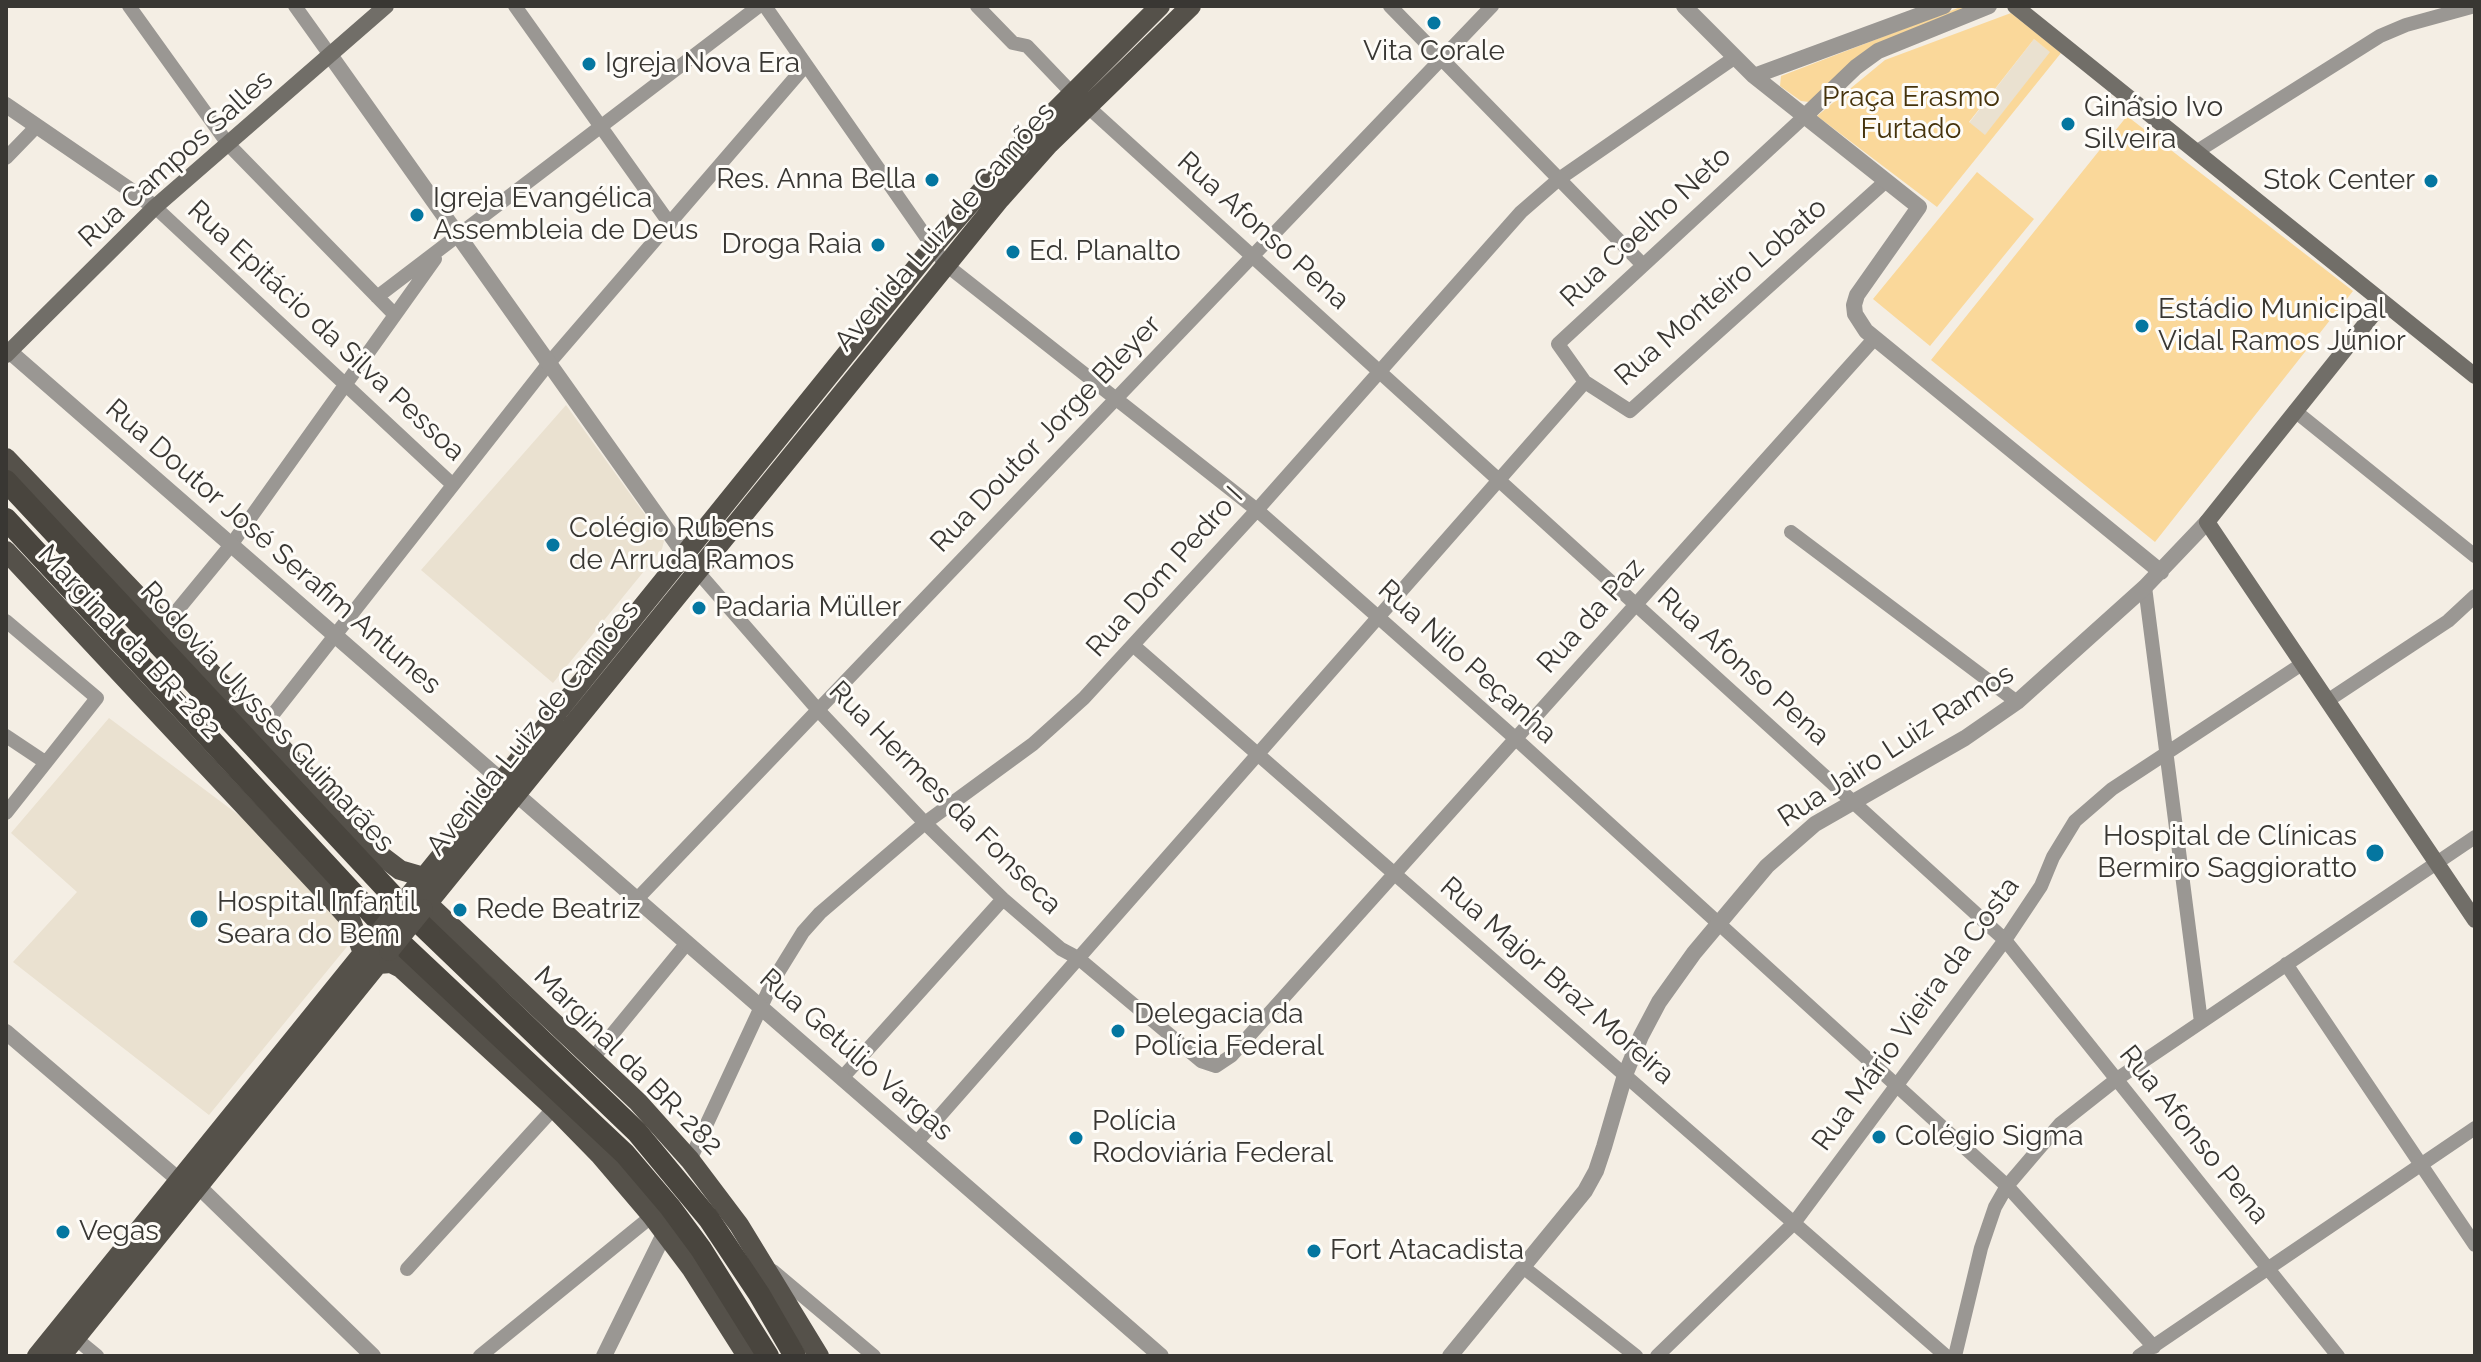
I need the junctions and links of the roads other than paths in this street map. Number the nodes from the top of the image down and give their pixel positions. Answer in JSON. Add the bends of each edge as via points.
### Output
{"nodes":[{"id":1,"x":129,"y":6,"type":"edge"},
{"id":2,"x":295,"y":6,"type":"edge"},
{"id":3,"x":386,"y":6,"type":"edge"},
{"id":4,"x":515,"y":6,"type":"edge"},
{"id":5,"x":762,"y":6,"type":"edge"},
{"id":6,"x":977,"y":6,"type":"edge"},
{"id":7,"x":1160,"y":6,"type":"edge"},
{"id":8,"x":1191,"y":6,"type":"edge"},
{"id":9,"x":1390,"y":6,"type":"edge"},
{"id":10,"x":1492,"y":6,"type":"edge"},
{"id":11,"x":1684,"y":6,"type":"edge"},
{"id":12,"x":1944,"y":6,"type":"edge"},
{"id":13,"x":1989,"y":6,"type":"edge"},
{"id":14,"x":2015,"y":6,"type":"edge"},
{"id":15,"x":2475,"y":6,"type":"edge"},
{"id":16,"x":330,"y":55,"type":"junction"},
{"id":17,"x":1734,"y":58,"type":"junction"},
{"id":18,"x":1441,"y":59,"type":"junction"},
{"id":19,"x":806,"y":65,"type":"junction"},
{"id":20,"x":1754,"y":76,"type":"junction"},
{"id":21,"x":1079,"y":99,"type":"junction"},
{"id":22,"x":6,"y":105,"type":"edge"},
{"id":23,"x":1805,"y":116,"type":"junction"},
{"id":24,"x":37,"y":126,"type":"junction"},
{"id":25,"x":601,"y":127,"type":"junction"},
{"id":26,"x":228,"y":144,"type":"junction"},
{"id":27,"x":2196,"y":152,"type":"junction"},
{"id":28,"x":6,"y":158,"type":"edge"},
{"id":29,"x":1559,"y":179,"type":"junction"},
{"id":30,"x":1886,"y":181,"type":"junction"},
{"id":31,"x":155,"y":207,"type":"junction"},
{"id":32,"x":670,"y":224,"type":"junction"},
{"id":33,"x":451,"y":240,"type":"junction"},
{"id":34,"x":939,"y":256,"type":"junction"},
{"id":35,"x":1252,"y":256,"type":"junction"},
{"id":36,"x":1643,"y":265,"type":"junction"},
{"id":37,"x":377,"y":297,"type":"junction"},
{"id":38,"x":2383,"y":302,"type":"junction"},
{"id":39,"x":395,"y":315,"type":"junction"},
{"id":40,"x":1874,"y":339,"type":"junction"},
{"id":41,"x":8,"y":353,"type":"edge"},
{"id":42,"x":549,"y":363,"type":"junction"},
{"id":43,"x":1378,"y":371,"type":"junction"},
{"id":44,"x":2475,"y":376,"type":"edge"},
{"id":45,"x":1585,"y":382,"type":"junction"},
{"id":46,"x":346,"y":385,"type":"junction"},
{"id":47,"x":1116,"y":399,"type":"junction"},
{"id":48,"x":2295,"y":411,"type":"junction"},
{"id":49,"x":6,"y":458,"type":"edge"},
{"id":50,"x":6,"y":468,"type":"edge"},
{"id":51,"x":1498,"y":480,"type":"junction"},
{"id":52,"x":6,"y":481,"type":"edge"},
{"id":53,"x":453,"y":485,"type":"junction"},
{"id":54,"x":30,"y":507,"type":"junction"},
{"id":55,"x":1257,"y":510,"type":"junction"},
{"id":56,"x":6,"y":519,"type":"edge"},
{"id":57,"x":2207,"y":522,"type":"junction"},
{"id":58,"x":1791,"y":532,"type":"dead end"},
{"id":59,"x":231,"y":545,"type":"junction"},
{"id":60,"x":6,"y":551,"type":"edge"},
{"id":61,"x":2475,"y":556,"type":"edge"},
{"id":62,"x":691,"y":563,"type":"junction"},
{"id":63,"x":2161,"y":572,"type":"junction"},
{"id":64,"x":2145,"y":587,"type":"junction"},
{"id":65,"x":2475,"y":596,"type":"edge"},
{"id":66,"x":1636,"y":605,"type":"junction"},
{"id":67,"x":1378,"y":617,"type":"junction"},
{"id":68,"x":6,"y":621,"type":"edge"},
{"id":69,"x":166,"y":624,"type":"junction"},
{"id":70,"x":335,"y":635,"type":"junction"},
{"id":71,"x":1134,"y":646,"type":"junction"},
{"id":72,"x":2302,"y":664,"type":"junction"},
{"id":73,"x":2327,"y":701,"type":"junction"},
{"id":74,"x":2017,"y":702,"type":"junction"},
{"id":75,"x":818,"y":710,"type":"junction"},
{"id":76,"x":263,"y":727,"type":"junction"},
{"id":77,"x":6,"y":736,"type":"edge"},
{"id":78,"x":1516,"y":739,"type":"junction"},
{"id":79,"x":2166,"y":753,"type":"junction"},
{"id":80,"x":1258,"y":754,"type":"junction"},
{"id":81,"x":45,"y":762,"type":"junction"},
{"id":82,"x":509,"y":787,"type":"junction"},
{"id":83,"x":1852,"y":801,"type":"junction"},
{"id":84,"x":6,"y":813,"type":"edge"},
{"id":85,"x":925,"y":823,"type":"junction"},
{"id":86,"x":2475,"y":837,"type":"edge"},
{"id":87,"x":2436,"y":863,"type":"junction"},
{"id":88,"x":1395,"y":874,"type":"junction"},
{"id":89,"x":424,"y":877,"type":"junction"},
{"id":90,"x":637,"y":899,"type":"junction"},
{"id":91,"x":1003,"y":899,"type":"junction"},
{"id":92,"x":420,"y":903,"type":"junction"},
{"id":93,"x":2475,"y":920,"type":"edge"},
{"id":94,"x":1718,"y":923,"type":"junction"},
{"id":95,"x":2005,"y":940,"type":"junction"},
{"id":96,"x":687,"y":943,"type":"junction"},
{"id":97,"x":376,"y":952,"type":"junction"},
{"id":98,"x":1078,"y":958,"type":"junction"},
{"id":99,"x":2286,"y":964,"type":"junction"},
{"id":100,"x":761,"y":1007,"type":"junction"},
{"id":101,"x":2201,"y":1022,"type":"junction"},
{"id":102,"x":6,"y":1032,"type":"edge"},
{"id":103,"x":592,"y":1059,"type":"junction"},
{"id":104,"x":1216,"y":1066,"type":"joint"},
{"id":105,"x":1625,"y":1075,"type":"junction"},
{"id":106,"x":842,"y":1078,"type":"junction"},
{"id":107,"x":2117,"y":1079,"type":"junction"},
{"id":108,"x":1898,"y":1086,"type":"junction"},
{"id":109,"x":554,"y":1108,"type":"junction"},
{"id":110,"x":227,"y":1121,"type":"junction"},
{"id":111,"x":2475,"y":1128,"type":"edge"},
{"id":112,"x":916,"y":1143,"type":"junction"},
{"id":113,"x":690,"y":1160,"type":"junction"},
{"id":114,"x":2421,"y":1165,"type":"junction"},
{"id":115,"x":213,"y":1168,"type":"junction"},
{"id":116,"x":189,"y":1183,"type":"junction"},
{"id":117,"x":2007,"y":1186,"type":"junction"},
{"id":118,"x":1794,"y":1223,"type":"junction"},
{"id":119,"x":658,"y":1224,"type":"junction"},
{"id":120,"x":2475,"y":1245,"type":"edge"},
{"id":121,"x":762,"y":1262,"type":"junction"},
{"id":122,"x":1523,"y":1267,"type":"junction"},
{"id":123,"x":407,"y":1269,"type":"dead end"},
{"id":124,"x":2269,"y":1269,"type":"junction"},
{"id":125,"x":844,"y":1332,"type":"junction"},
{"id":126,"x":75,"y":1338,"type":"junction"},
{"id":127,"x":2154,"y":1347,"type":"junction"},
{"id":128,"x":803,"y":1350,"type":"edge"},
{"id":129,"x":1143,"y":1350,"type":"edge"},
{"id":130,"x":371,"y":1355,"type":"edge"},
{"id":131,"x":37,"y":1356,"type":"edge"},
{"id":132,"x":61,"y":1356,"type":"edge"},
{"id":133,"x":97,"y":1356,"type":"edge"},
{"id":134,"x":480,"y":1356,"type":"edge"},
{"id":135,"x":604,"y":1356,"type":"edge"},
{"id":136,"x":747,"y":1356,"type":"edge"},
{"id":137,"x":768,"y":1356,"type":"edge"},
{"id":138,"x":819,"y":1356,"type":"edge"},
{"id":139,"x":874,"y":1356,"type":"edge"},
{"id":140,"x":1161,"y":1356,"type":"edge"},
{"id":141,"x":1450,"y":1356,"type":"edge"},
{"id":142,"x":1636,"y":1356,"type":"edge"},
{"id":143,"x":1657,"y":1356,"type":"edge"},
{"id":144,"x":1946,"y":1356,"type":"edge"},
{"id":145,"x":1955,"y":1356,"type":"edge"},
{"id":146,"x":2139,"y":1356,"type":"edge"},
{"id":147,"x":2338,"y":1356,"type":"edge"}],
"edges":[{"from":1,"to":26,"type":"street"},
{"from":2,"to":16,"type":"street","name":"Rua Hermes da Fonseca"},
{"from":3,"to":16,"type":"main road","name":"Rua Campos Salles"},
{"from":4,"to":25,"type":"street"},
{"from":5,"to":19,"type":"street","name":"Rua Nilo Peçanha"},
{"from":5,"to":25,"type":"street"},
{"from":6,"to":21,"type":"street","name":"Rua Afonso Pena","via":[[1013,43],[1027,46]]},
{"from":7,"to":21,"type":"main road","name":"Avenida Luiz de Camões"},
{"from":8,"to":21,"type":"main road","name":"Avenida Luiz de Camões"},
{"from":9,"to":18,"type":"street"},
{"from":10,"to":18,"type":"street","name":"Rua Doutor Jorge Bleyer"},
{"from":11,"to":17,"type":"street"},
{"from":12,"to":20,"type":"street"},
{"from":13,"to":23,"type":"street","via":[[1878,51]]},
{"from":14,"to":27,"type":"main road"},
{"from":15,"to":27,"type":"street","via":[[2380,36]]},
{"from":16,"to":26,"type":"main road","name":"Rua Campos Salles"},
{"from":16,"to":33,"type":"street","name":"Rua Hermes da Fonseca"},
{"from":17,"to":20,"type":"street"},
{"from":17,"to":29,"type":"street","name":"Rua Dom Pedro I"},
{"from":18,"to":29,"type":"street"},
{"from":18,"to":35,"type":"street","name":"Rua Doutor Jorge Bleyer"},
{"from":19,"to":32,"type":"street"},
{"from":19,"to":34,"type":"street","name":"Rua Nilo Peçanha"},
{"from":20,"to":23,"type":"street"},
{"from":21,"to":34,"type":"main road","name":"Avenida Luiz de Camões","via":[[1021,145]]},
{"from":21,"to":35,"type":"street","name":"Rua Afonso Pena"},
{"from":22,"to":24,"type":"street","name":"Rua Epitácio da Silva Pessoa"},
{"from":23,"to":30,"type":"street"},
{"from":23,"to":36,"type":"street","name":"Rua Coelho Neto"},
{"from":24,"to":28,"type":"street"},
{"from":24,"to":31,"type":"street","name":"Rua Epitácio da Silva Pessoa"},
{"from":25,"to":32,"type":"street"},
{"from":25,"to":33,"type":"street"},
{"from":26,"to":31,"type":"main road","name":"Rua Campos Salles"},
{"from":26,"to":37,"type":"street"},
{"from":27,"to":38,"type":"main road"},
{"from":29,"to":36,"type":"street"},
{"from":29,"to":43,"type":"street","name":"Rua Dom Pedro I","via":[[1521,212]]},
{"from":30,"to":40,"type":"street","via":[[1919,207],[1857,295],[1855,314]]},
{"from":30,"to":45,"type":"street","name":"Rua Monteiro Lobato","via":[[1630,411]]},
{"from":31,"to":41,"type":"main road","name":"Rua Campos Salles"},
{"from":31,"to":46,"type":"street","name":"Rua Epitácio da Silva Pessoa"},
{"from":32,"to":42,"type":"street"},
{"from":33,"to":37,"type":"street"},
{"from":33,"to":39,"type":"street"},
{"from":33,"to":42,"type":"street","name":"Rua Hermes da Fonseca"},
{"from":34,"to":47,"type":"street","name":"Rua Nilo Peçanha"},
{"from":34,"to":62,"type":"main road","name":"Avenida Luiz de Camões"},
{"from":35,"to":43,"type":"street","name":"Rua Afonso Pena"},
{"from":35,"to":47,"type":"street","name":"Rua Doutor Jorge Bleyer"},
{"from":36,"to":45,"type":"street","name":"Rua Coelho Neto","via":[[1558,344]]},
{"from":37,"to":39,"type":"street"},
{"from":38,"to":44,"type":"main road"},
{"from":38,"to":48,"type":"main road","name":"Rua Jairo Luiz Ramos"},
{"from":39,"to":46,"type":"street"},
{"from":40,"to":63,"type":"street"},
{"from":40,"to":66,"type":"street","name":"Rua da Paz"},
{"from":41,"to":59,"type":"street","name":"Rua Doutor José Serafim Antunes"},
{"from":42,"to":53,"type":"street"},
{"from":42,"to":62,"type":"street","name":"Rua Hermes da Fonseca"},
{"from":43,"to":51,"type":"street","name":"Rua Afonso Pena"},
{"from":43,"to":55,"type":"street","name":"Rua Dom Pedro I"},
{"from":45,"to":51,"type":"street"},
{"from":46,"to":53,"type":"street","name":"Rua Epitácio da Silva Pessoa"},
{"from":46,"to":59,"type":"street"},
{"from":47,"to":55,"type":"street","name":"Rua Nilo Peçanha"},
{"from":47,"to":75,"type":"street","name":"Rua Doutor Jorge Bleyer"},
{"from":48,"to":57,"type":"main road","name":"Rua Jairo Luiz Ramos"},
{"from":48,"to":61,"type":"street"},
{"from":49,"to":69,"type":"main road","name":"Marginal da BR-282"},
{"from":50,"to":54,"type":"highway"},
{"from":51,"to":66,"type":"street","name":"Rua Afonso Pena"},
{"from":51,"to":67,"type":"street"},
{"from":52,"to":54,"type":"highway","name":"Rodovia Ulysses Guimarães"},
{"from":53,"to":70,"type":"street"},
{"from":54,"to":128,"type":"highway","name":"Rodovia Ulysses Guimarães","via":[[408,912],[637,1132],[709,1219],[783,1334]]},
{"from":55,"to":67,"type":"street","name":"Rua Nilo Peçanha"},
{"from":55,"to":71,"type":"street","name":"Rua Dom Pedro I"},
{"from":56,"to":137,"type":"highway","name":"Rodovia Ulysses Guimarães","via":[[390,933],[625,1154],[701,1249]]},
{"from":57,"to":63,"type":"street","name":"Rua Jairo Luiz Ramos"},
{"from":57,"to":72,"type":"main road"},
{"from":58,"to":74,"type":"street"},
{"from":59,"to":69,"type":"street"},
{"from":59,"to":70,"type":"street","name":"Rua Doutor José Serafim Antunes"},
{"from":60,"to":97,"type":"main road","name":"Marginal da BR-282"},
{"from":62,"to":75,"type":"street","name":"Rua Hermes da Fonseca"},
{"from":62,"to":82,"type":"main road","name":"Avenida Luiz de Camões"},
{"from":63,"to":64,"type":"street","name":"Rua Jairo Luiz Ramos"},
{"from":64,"to":74,"type":"street","name":"Rua Jairo Luiz Ramos"},
{"from":64,"to":79,"type":"street"},
{"from":65,"to":73,"type":"street","via":[[2448,621]]},
{"from":66,"to":78,"type":"street","name":"Rua da Paz"},
{"from":66,"to":83,"type":"street","name":"Rua Afonso Pena"},
{"from":67,"to":78,"type":"street","name":"Rua Nilo Peçanha"},
{"from":67,"to":80,"type":"street"},
{"from":68,"to":81,"type":"street","via":[[97,698]]},
{"from":69,"to":76,"type":"main road","name":"Marginal da BR-282"},
{"from":70,"to":76,"type":"street"},
{"from":70,"to":82,"type":"street","name":"Rua Doutor José Serafim Antunes"},
{"from":71,"to":80,"type":"street","name":"Rua Major Braz Moreira"},
{"from":71,"to":85,"type":"street","name":"Rua Dom Pedro I","via":[[1059,723]]},
{"from":72,"to":73,"type":"main road"},
{"from":72,"to":79,"type":"street","name":"Rua Mário Vieira da Costa"},
{"from":73,"to":87,"type":"main road"},
{"from":74,"to":83,"type":"street","name":"Rua Jairo Luiz Ramos","via":[[1965,738]]},
{"from":75,"to":85,"type":"street","name":"Rua Hermes da Fonseca"},
{"from":75,"to":90,"type":"street","name":"Rua Doutor Jorge Bleyer"},
{"from":76,"to":89,"type":"main road","name":"Marginal da BR-282","via":[[371,848],[400,870]]},
{"from":77,"to":81,"type":"street"},
{"from":78,"to":88,"type":"street","name":"Rua da Paz"},
{"from":78,"to":94,"type":"street","name":"Rua Nilo Peçanha"},
{"from":79,"to":95,"type":"street","name":"Rua Mário Vieira da Costa","via":[[2075,821],[2036,896]]},
{"from":79,"to":101,"type":"street"},
{"from":80,"to":88,"type":"street","name":"Rua Major Braz Moreira"},
{"from":80,"to":98,"type":"street"},
{"from":81,"to":84,"type":"street"},
{"from":82,"to":89,"type":"main road","name":"Avenida Luiz de Camões"},
{"from":82,"to":90,"type":"street","name":"Rua Getúlio Vargas"},
{"from":82,"to":92,"type":"main road","name":"Avenida Luiz de Camões"},
{"from":83,"to":94,"type":"street","name":"Rua Jairo Luiz Ramos","via":[[1790,844]]},
{"from":83,"to":95,"type":"street","name":"Rua Afonso Pena"},
{"from":85,"to":91,"type":"street","name":"Rua Hermes da Fonseca"},
{"from":85,"to":100,"type":"street","name":"Rua Dom Pedro I","via":[[820,913],[789,954]]},
{"from":86,"to":87,"type":"street"},
{"from":87,"to":93,"type":"main road"},
{"from":87,"to":99,"type":"street"},
{"from":88,"to":104,"type":"street","name":"Rua da Paz","via":[[1231,1056]]},
{"from":88,"to":105,"type":"street","name":"Rua Major Braz Moreira"},
{"from":89,"to":92,"type":"main road","name":"Avenida Luiz de Camões"},
{"from":90,"to":96,"type":"street","name":"Rua Getúlio Vargas"},
{"from":91,"to":98,"type":"street","name":"Rua Hermes da Fonseca"},
{"from":91,"to":106,"type":"street"},
{"from":92,"to":97,"type":"main road","name":"Avenida Luiz de Camões","bridge":true},
{"from":92,"to":103,"type":"main road","name":"Marginal da BR-282"},
{"from":94,"to":105,"type":"street","name":"Rua Jairo Luiz Ramos","via":[[1659,1002]]},
{"from":94,"to":108,"type":"street","name":"Rua Nilo Peçanha"},
{"from":95,"to":107,"type":"street","name":"Rua Afonso Pena"},
{"from":95,"to":108,"type":"street","name":"Rua Mário Vieira da Costa"},
{"from":96,"to":100,"type":"street","name":"Rua Getúlio Vargas"},
{"from":96,"to":103,"type":"street"},
{"from":97,"to":109,"type":"main road","via":[[401,968]]},
{"from":97,"to":110,"type":"main road","name":"Avenida Luiz de Camões"},
{"from":97,"to":115,"type":"main road","name":"Avenida Luiz de Camões"},
{"from":98,"to":104,"type":"street","name":"Rua Hermes da Fonseca","via":[[1201,1061]]},
{"from":98,"to":112,"type":"street"},
{"from":99,"to":101,"type":"street"},
{"from":99,"to":114,"type":"street"},
{"from":100,"to":106,"type":"street","name":"Rua Getúlio Vargas"},
{"from":100,"to":113,"type":"street","name":"Rua Dom Pedro I"},
{"from":101,"to":107,"type":"street"},
{"from":102,"to":116,"type":"street"},
{"from":103,"to":113,"type":"main road","name":"Marginal da BR-282"},
{"from":105,"to":118,"type":"street","name":"Rua Major Braz Moreira"},
{"from":105,"to":122,"type":"street","name":"Rua Jairo Luiz Ramos","via":[[1596,1171]]},
{"from":106,"to":112,"type":"street","name":"Rua Getúlio Vargas"},
{"from":107,"to":117,"type":"street","via":[[2060,1124]]},
{"from":107,"to":124,"type":"street","name":"Rua Afonso Pena"},
{"from":108,"to":117,"type":"street","name":"Rua Nilo Peçanha"},
{"from":108,"to":118,"type":"street","name":"Rua Mário Vieira da Costa"},
{"from":109,"to":119,"type":"main road"},
{"from":109,"to":123,"type":"street"},
{"from":110,"to":115,"type":"main road","via":[[230,1128]]},
{"from":110,"to":116,"type":"main road","name":"Avenida Luiz de Camões"},
{"from":111,"to":114,"type":"street"},
{"from":112,"to":129,"type":"street","name":"Rua Getúlio Vargas"},
{"from":113,"to":121,"type":"main road","name":"Marginal da BR-282"},
{"from":114,"to":120,"type":"street"},
{"from":114,"to":124,"type":"street"},
{"from":115,"to":116,"type":"main road","name":"Avenida Luiz de Camões"},
{"from":116,"to":126,"type":"main road","name":"Avenida Luiz de Camões"},
{"from":116,"to":130,"type":"street"},
{"from":116,"to":131,"type":"main road","name":"Avenida Luiz de Camões","via":[[119,1255]]},
{"from":117,"to":127,"type":"street","name":"Rua Nilo Peçanha"},
{"from":117,"to":145,"type":"street","via":[[1984,1236]]},
{"from":118,"to":143,"type":"street","name":"Rua Mário Vieira da Costa"},
{"from":118,"to":144,"type":"street","name":"Rua Major Braz Moreira"},
{"from":119,"to":134,"type":"street"},
{"from":119,"to":135,"type":"street"},
{"from":119,"to":136,"type":"main road"},
{"from":121,"to":125,"type":"street"},
{"from":121,"to":128,"type":"main road","name":"Marginal da BR-282"},
{"from":122,"to":141,"type":"street","name":"Rua Jairo Luiz Ramos"},
{"from":122,"to":142,"type":"street"},
{"from":124,"to":127,"type":"street"},
{"from":124,"to":147,"type":"street","name":"Rua Afonso Pena"},
{"from":125,"to":128,"type":"street","via":[[823,1327]]},
{"from":125,"to":139,"type":"street"},
{"from":126,"to":132,"type":"main road","name":"Avenida Luiz de Camões"},
{"from":126,"to":133,"type":"street"},
{"from":127,"to":146,"type":"street"},
{"from":128,"to":138,"type":"main road","name":"Marginal da BR-282"},
{"from":129,"to":140,"type":"street","name":"Rua Getúlio Vargas"}]}
